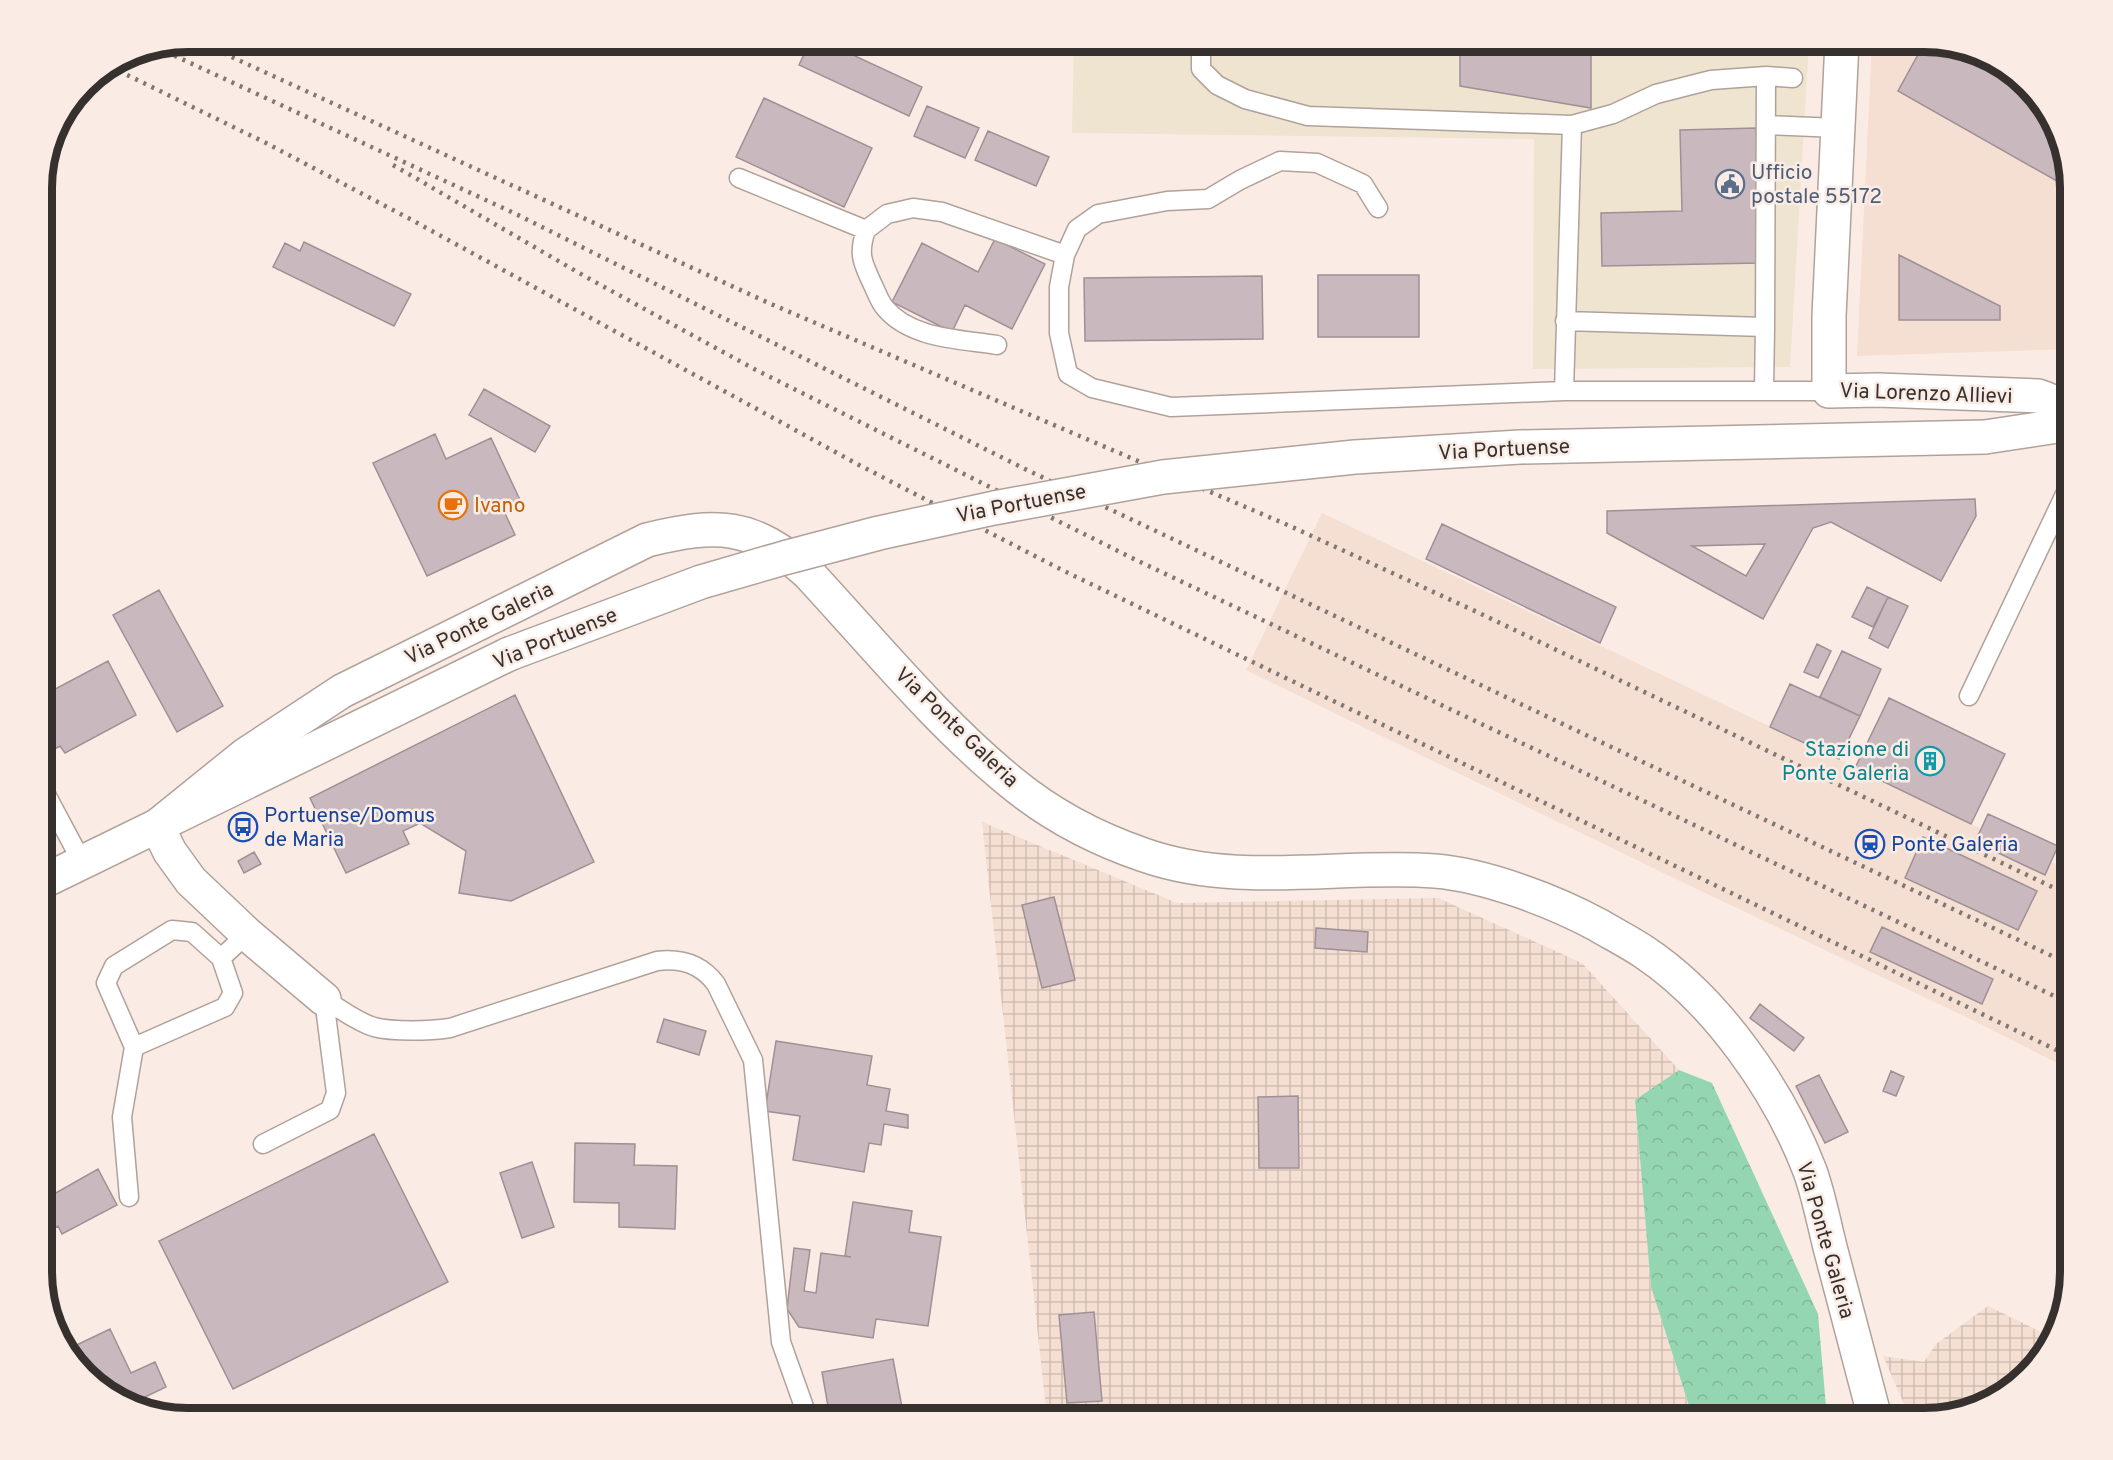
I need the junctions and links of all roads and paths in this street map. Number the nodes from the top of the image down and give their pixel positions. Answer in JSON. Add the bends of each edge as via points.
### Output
{"nodes":[{"id":1,"x":1201,"y":52,"type":"edge"},
{"id":2,"x":1842,"y":52,"type":"edge"},
{"id":3,"x":1766,"y":76,"type":"junction"},
{"id":4,"x":1793,"y":78,"type":"dead end"},
{"id":5,"x":1572,"y":125,"type":"junction"},
{"id":6,"x":1768,"y":126,"type":"junction"},
{"id":7,"x":1838,"y":128,"type":"junction"},
{"id":8,"x":739,"y":177,"type":"dead end"},
{"id":9,"x":1378,"y":208,"type":"dead end"},
{"id":10,"x":866,"y":230,"type":"junction"},
{"id":11,"x":1065,"y":255,"type":"junction"},
{"id":12,"x":1565,"y":321,"type":"junction"},
{"id":13,"x":1765,"y":327,"type":"junction"},
{"id":14,"x":997,"y":345,"type":"dead end"},
{"id":15,"x":1764,"y":390,"type":"junction"},
{"id":16,"x":1830,"y":391,"type":"junction"},
{"id":17,"x":1564,"y":392,"type":"junction"},
{"id":18,"x":2060,"y":406,"type":"edge"},
{"id":19,"x":2060,"y":433,"type":"edge"},
{"id":20,"x":2060,"y":505,"type":"edge"},
{"id":21,"x":1969,"y":696,"type":"dead end"},
{"id":22,"x":53,"y":807,"type":"edge"},
{"id":23,"x":157,"y":826,"type":"junction"},
{"id":24,"x":82,"y":862,"type":"junction"},
{"id":25,"x":53,"y":876,"type":"edge"},
{"id":26,"x":247,"y":934,"type":"junction"},
{"id":27,"x":221,"y":958,"type":"junction"},
{"id":28,"x":324,"y":999,"type":"junction"},
{"id":29,"x":134,"y":1047,"type":"junction"},
{"id":30,"x":263,"y":1144,"type":"dead end"},
{"id":31,"x":129,"y":1197,"type":"dead end"},
{"id":32,"x":804,"y":1408,"type":"edge"},
{"id":33,"x":1872,"y":1408,"type":"edge"}],
"edges":[{"from":1,"to":5,"type":"lane","via":[[1202,69],[1217,85],[1245,99],[1308,116]]},
{"from":2,"to":7,"type":"street","name":"Via Lorenzo Allievi"},
{"from":3,"to":4,"type":"lane"},
{"from":3,"to":5,"type":"lane","via":[[1711,80],[1656,94],[1613,114]]},
{"from":3,"to":6,"type":"lane"},
{"from":5,"to":12,"type":"lane"},
{"from":6,"to":7,"type":"lane"},
{"from":6,"to":13,"type":"lane"},
{"from":7,"to":16,"type":"street","name":"Via Lorenzo Allievi","via":[[1829,316]]},
{"from":8,"to":10,"type":"lane"},
{"from":9,"to":11,"type":"lane","via":[[1363,184],[1317,163],[1280,161],[1208,199],[1167,201],[1098,214],[1077,229]]},
{"from":10,"to":11,"type":"lane","via":[[887,213],[913,208],[942,212]]},
{"from":10,"to":14,"type":"lane","via":[[861,244],[862,263],[884,307],[903,324],[922,332]]},
{"from":11,"to":17,"type":"lane","via":[[1059,287],[1059,333],[1068,374],[1092,388],[1171,407]]},
{"from":12,"to":13,"type":"lane"},
{"from":12,"to":17,"type":"lane"},
{"from":13,"to":15,"type":"lane"},
{"from":15,"to":16,"type":"lane"},
{"from":15,"to":17,"type":"lane"},
{"from":16,"to":18,"type":"street","name":"Via Lorenzo Allievi","via":[[2038,396]]},
{"from":19,"to":23,"type":"street","name":"Via Portuense","bridge":true,"via":[[1521,447],[1355,457],[1163,477],[994,508],[879,533],[701,582],[508,654]]},
{"from":20,"to":21,"type":"lane"},
{"from":22,"to":24,"type":"lane"},
{"from":23,"to":24,"type":"street","name":"Via Portuense"},
{"from":23,"to":26,"type":"street","via":[[180,868]]},
{"from":23,"to":33,"type":"street","name":"Via Ponte Galeria","via":[[245,754],[342,691],[647,540],[710,528],[752,537],[782,552],[808,573],[938,714],[1014,784],[1061,817],[1100,837],[1146,856],[1207,871],[1441,871],[1544,900],[1582,916],[1645,953],[1679,980],[1740,1046],[1792,1129],[1811,1173]]},
{"from":24,"to":25,"type":"street","name":"Via Portuense"},
{"from":26,"to":27,"type":"lane"},
{"from":26,"to":28,"type":"street"},
{"from":27,"to":29,"type":"lane","via":[[233,993],[225,1007]]},
{"from":27,"to":29,"type":"lane","via":[[192,932],[172,930],[114,966],[106,983]]},
{"from":28,"to":30,"type":"lane","via":[[336,1093],[330,1110]]},
{"from":28,"to":32,"type":"lane","via":[[372,1026],[436,1030],[657,961],[685,962],[708,974],[753,1060],[781,1342]]},
{"from":29,"to":31,"type":"lane","via":[[122,1117]]}]}
